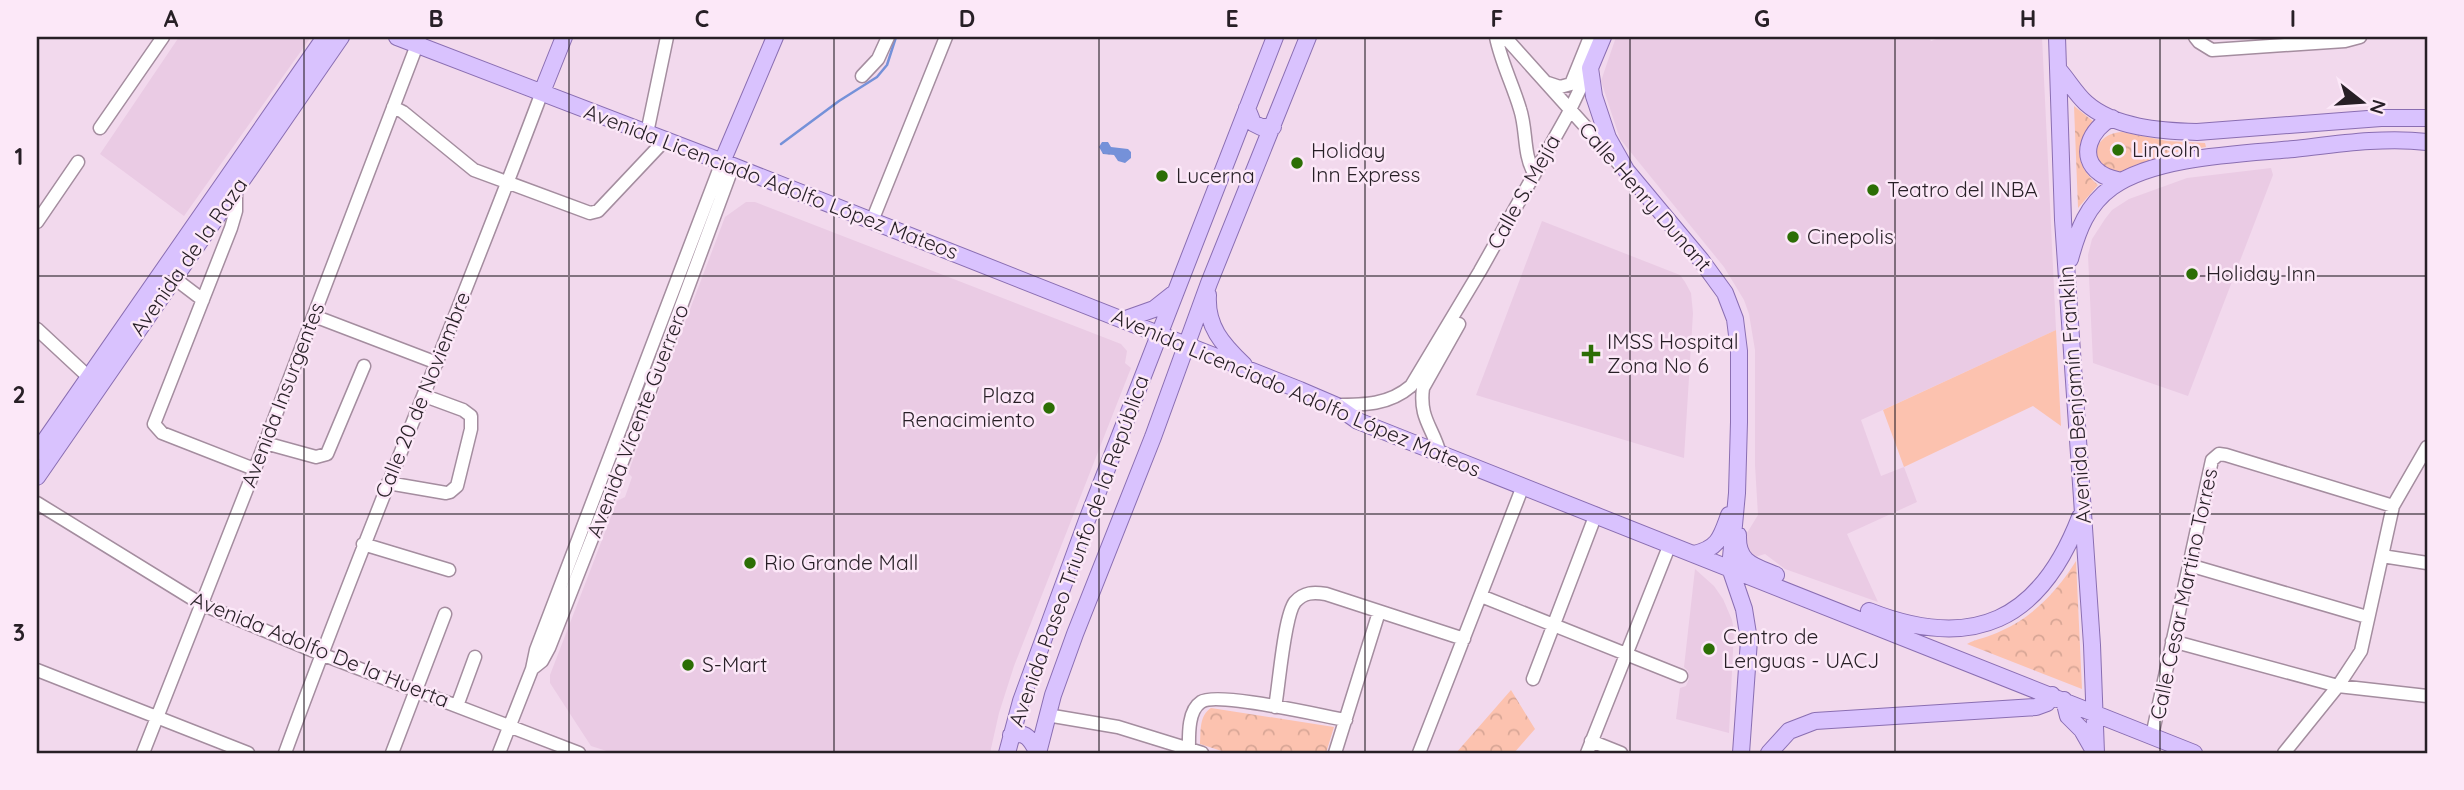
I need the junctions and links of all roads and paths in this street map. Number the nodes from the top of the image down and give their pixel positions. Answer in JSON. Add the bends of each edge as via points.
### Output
{"nodes":[{"id":1,"x":163,"y":37,"type":"edge"},
{"id":2,"x":325,"y":37,"type":"edge"},
{"id":3,"x":341,"y":37,"type":"edge"},
{"id":4,"x":397,"y":37,"type":"edge"},
{"id":5,"x":564,"y":37,"type":"edge"},
{"id":6,"x":667,"y":37,"type":"edge"},
{"id":7,"x":775,"y":37,"type":"edge"},
{"id":8,"x":946,"y":37,"type":"edge"},
{"id":9,"x":1275,"y":37,"type":"edge"},
{"id":10,"x":1308,"y":37,"type":"edge"},
{"id":11,"x":1496,"y":37,"type":"edge"},
{"id":12,"x":1504,"y":37,"type":"edge"},
{"id":13,"x":1590,"y":37,"type":"edge"},
{"id":14,"x":1603,"y":37,"type":"edge"},
{"id":15,"x":2057,"y":37,"type":"edge"},
{"id":16,"x":2195,"y":37,"type":"edge"},
{"id":17,"x":2360,"y":37,"type":"edge"},
{"id":18,"x":883,"y":38,"type":"edge"},
{"id":19,"x":418,"y":41,"type":"edge"},
{"id":20,"x":1590,"y":68,"type":"junction"},
{"id":21,"x":2057,"y":69,"type":"junction"},
{"id":22,"x":862,"y":76,"type":"dead end"},
{"id":23,"x":1544,"y":82,"type":"junction"},
{"id":24,"x":542,"y":92,"type":"junction"},
{"id":25,"x":393,"y":107,"type":"junction"},
{"id":26,"x":1247,"y":108,"type":"junction"},
{"id":27,"x":1570,"y":110,"type":"junction"},
{"id":28,"x":2112,"y":118,"type":"junction"},
{"id":29,"x":2427,"y":118,"type":"edge"},
{"id":30,"x":1273,"y":127,"type":"junction"},
{"id":31,"x":100,"y":128,"type":"dead end"},
{"id":32,"x":647,"y":133,"type":"junction"},
{"id":33,"x":665,"y":140,"type":"junction"},
{"id":34,"x":2427,"y":142,"type":"edge"},
{"id":35,"x":78,"y":162,"type":"dead end"},
{"id":36,"x":727,"y":164,"type":"junction"},
{"id":37,"x":1223,"y":169,"type":"junction"},
{"id":38,"x":1626,"y":170,"type":"junction"},
{"id":39,"x":1534,"y":173,"type":"junction"},
{"id":40,"x":2121,"y":181,"type":"junction"},
{"id":41,"x":507,"y":184,"type":"junction"},
{"id":42,"x":1248,"y":186,"type":"junction"},
{"id":43,"x":236,"y":188,"type":"junction"},
{"id":44,"x":37,"y":222,"type":"edge"},
{"id":45,"x":872,"y":222,"type":"junction"},
{"id":46,"x":1480,"y":271,"type":"junction"},
{"id":47,"x":2067,"y":271,"type":"junction"},
{"id":48,"x":174,"y":278,"type":"junction"},
{"id":49,"x":1209,"y":283,"type":"junction"},
{"id":50,"x":1175,"y":292,"type":"junction"},
{"id":51,"x":203,"y":300,"type":"junction"},
{"id":52,"x":314,"y":316,"type":"junction"},
{"id":53,"x":1123,"y":320,"type":"junction"},
{"id":54,"x":37,"y":329,"type":"edge"},
{"id":55,"x":1160,"y":335,"type":"junction"},
{"id":56,"x":1186,"y":345,"type":"junction"},
{"id":57,"x":437,"y":363,"type":"junction"},
{"id":58,"x":364,"y":366,"type":"dead end"},
{"id":59,"x":1251,"y":371,"type":"junction"},
{"id":60,"x":94,"y":382,"type":"junction"},
{"id":61,"x":425,"y":396,"type":"junction"},
{"id":62,"x":1335,"y":405,"type":"junction"},
{"id":63,"x":265,"y":443,"type":"junction"},
{"id":64,"x":2427,"y":447,"type":"edge"},
{"id":65,"x":37,"y":452,"type":"edge"},
{"id":66,"x":1440,"y":454,"type":"junction"},
{"id":67,"x":254,"y":469,"type":"junction"},
{"id":68,"x":37,"y":477,"type":"edge"},
{"id":69,"x":388,"y":483,"type":"junction"},
{"id":70,"x":1523,"y":486,"type":"junction"},
{"id":71,"x":1737,"y":497,"type":"junction"},
{"id":72,"x":37,"y":503,"type":"edge"},
{"id":73,"x":2393,"y":506,"type":"junction"},
{"id":74,"x":2082,"y":511,"type":"junction"},
{"id":75,"x":1596,"y":514,"type":"junction"},
{"id":76,"x":363,"y":544,"type":"junction"},
{"id":77,"x":1670,"y":544,"type":"junction"},
{"id":78,"x":1694,"y":554,"type":"junction"},
{"id":79,"x":2382,"y":556,"type":"junction"},
{"id":80,"x":2427,"y":563,"type":"edge"},
{"id":81,"x":2189,"y":565,"type":"junction"},
{"id":82,"x":1730,"y":568,"type":"junction"},
{"id":83,"x":449,"y":570,"type":"dead end"},
{"id":84,"x":1481,"y":596,"type":"junction"},
{"id":85,"x":201,"y":604,"type":"junction"},
{"id":86,"x":1379,"y":612,"type":"junction"},
{"id":87,"x":445,"y":614,"type":"dead end"},
{"id":88,"x":2367,"y":617,"type":"junction"},
{"id":89,"x":1554,"y":625,"type":"junction"},
{"id":90,"x":1464,"y":639,"type":"junction"},
{"id":91,"x":2172,"y":641,"type":"junction"},
{"id":92,"x":1627,"y":653,"type":"junction"},
{"id":93,"x":321,"y":654,"type":"junction"},
{"id":94,"x":475,"y":657,"type":"dead end"},
{"id":95,"x":37,"y":670,"type":"edge"},
{"id":96,"x":1681,"y":676,"type":"dead end"},
{"id":97,"x":1533,"y":679,"type":"dead end"},
{"id":98,"x":2338,"y":686,"type":"junction"},
{"id":99,"x":416,"y":691,"type":"junction"},
{"id":100,"x":2427,"y":696,"type":"edge"},
{"id":101,"x":2058,"y":698,"type":"junction"},
{"id":102,"x":1021,"y":701,"type":"junction"},
{"id":103,"x":457,"y":706,"type":"junction"},
{"id":104,"x":1275,"y":707,"type":"junction"},
{"id":105,"x":2095,"y":713,"type":"junction"},
{"id":106,"x":1047,"y":715,"type":"junction"},
{"id":107,"x":157,"y":719,"type":"junction"},
{"id":108,"x":1346,"y":720,"type":"junction"},
{"id":109,"x":510,"y":726,"type":"junction"},
{"id":110,"x":1011,"y":735,"type":"junction"},
{"id":111,"x":2152,"y":736,"type":"junction"},
{"id":112,"x":1589,"y":747,"type":"edge"},
{"id":113,"x":1189,"y":751,"type":"edge"},
{"id":114,"x":143,"y":753,"type":"edge"},
{"id":115,"x":248,"y":753,"type":"edge"},
{"id":116,"x":285,"y":753,"type":"edge"},
{"id":117,"x":392,"y":753,"type":"edge"},
{"id":118,"x":499,"y":753,"type":"edge"},
{"id":119,"x":579,"y":753,"type":"edge"},
{"id":120,"x":1007,"y":753,"type":"edge"},
{"id":121,"x":1038,"y":753,"type":"edge"},
{"id":122,"x":1202,"y":753,"type":"edge"},
{"id":123,"x":1335,"y":753,"type":"edge"},
{"id":124,"x":1419,"y":753,"type":"edge"},
{"id":125,"x":1621,"y":753,"type":"edge"},
{"id":126,"x":1741,"y":753,"type":"edge"},
{"id":127,"x":1769,"y":753,"type":"edge"},
{"id":128,"x":2096,"y":753,"type":"edge"},
{"id":129,"x":2194,"y":753,"type":"edge"},
{"id":130,"x":2284,"y":753,"type":"edge"}],
"edges":[{"from":1,"to":31,"type":"street"},
{"from":2,"to":60,"type":"main road","name":"Avenida de la Raza"},
{"from":3,"to":43,"type":"main road","name":"Avenida de la Raza"},
{"from":4,"to":19,"type":"main road","name":"Avenida Licenciado Adolfo López Mateos"},
{"from":5,"to":24,"type":"main road","name":"Calle 20 de Noviembre"},
{"from":6,"to":32,"type":"street"},
{"from":7,"to":36,"type":"main road"},
{"from":8,"to":45,"type":"street"},
{"from":9,"to":26,"type":"main road","name":"Avenida Paseo Triunfo de la República"},
{"from":10,"to":30,"type":"main road","name":"Avenida Paseo Triunfo de la República"},
{"from":11,"to":39,"type":"street","via":[[1520,109]]},
{"from":12,"to":23,"type":"street","name":"Calle Henry Dunant"},
{"from":13,"to":23,"type":"street","via":[[1571,84],[1560,87]]},
{"from":14,"to":20,"type":"main road","name":"Calle S. Mejía"},
{"from":15,"to":21,"type":"main road","name":"Avenida Benjamín Franklin"},
{"from":16,"to":17,"type":"street","via":[[2213,50]]},
{"from":18,"to":22,"type":"street","via":[[878,59]]},
{"from":19,"to":24,"type":"main road","name":"Avenida Licenciado Adolfo López Mateos"},
{"from":19,"to":25,"type":"street","name":"Avenida Insurgentes"},
{"from":20,"to":27,"type":"street","name":"Calle S. Mejía"},
{"from":20,"to":38,"type":"main road","via":[[1598,111]]},
{"from":21,"to":28,"type":"main road","via":[[2089,105]]},
{"from":21,"to":47,"type":"main road","name":"Avenida Benjamín Franklin"},
{"from":23,"to":27,"type":"street","name":"Calle Henry Dunant"},
{"from":24,"to":32,"type":"main road","name":"Avenida Licenciado Adolfo López Mateos"},
{"from":24,"to":41,"type":"street","name":"Calle 20 de Noviembre"},
{"from":25,"to":41,"type":"street","via":[[467,165]]},
{"from":25,"to":52,"type":"street","name":"Avenida Insurgentes"},
{"from":26,"to":30,"type":"main road","via":[[1253,123]]},
{"from":26,"to":37,"type":"main road","name":"Avenida Paseo Triunfo de la República"},
{"from":27,"to":38,"type":"street","name":"Calle Henry Dunant"},
{"from":27,"to":39,"type":"street","name":"Calle S. Mejía"},
{"from":28,"to":29,"type":"main road","via":[[2150,128],[2197,132]]},
{"from":28,"to":40,"type":"main road","via":[[2092,134],[2088,154],[2100,173]]},
{"from":30,"to":42,"type":"main road","name":"Avenida Paseo Triunfo de la República"},
{"from":32,"to":33,"type":"main road","name":"Avenida Licenciado Adolfo López Mateos"},
{"from":33,"to":36,"type":"main road","name":"Avenida Licenciado Adolfo López Mateos"},
{"from":33,"to":41,"type":"street","via":[[598,211],[586,212]]},
{"from":34,"to":40,"type":"main road","via":[[2368,141],[2195,158]]},
{"from":35,"to":44,"type":"street"},
{"from":36,"to":45,"type":"main road","name":"Avenida Licenciado Adolfo López Mateos"},
{"from":36,"to":109,"type":"street","name":"Avenida Vicente Guerrero"},
{"from":37,"to":42,"type":"main road","via":[[1238,171]]},
{"from":37,"to":50,"type":"main road","name":"Avenida Paseo Triunfo de la República"},
{"from":38,"to":71,"type":"main road","name":"Calle Henry Dunant","via":[[1701,260],[1731,305],[1739,351]]},
{"from":39,"to":46,"type":"street","name":"Calle S. Mejía"},
{"from":40,"to":47,"type":"main road","via":[[2098,199],[2081,223]]},
{"from":41,"to":57,"type":"street","name":"Calle 20 de Noviembre"},
{"from":42,"to":49,"type":"main road","name":"Avenida Paseo Triunfo de la República"},
{"from":43,"to":48,"type":"main road","name":"Avenida de la Raza"},
{"from":43,"to":51,"type":"street","via":[[236,212]]},
{"from":45,"to":53,"type":"main road","name":"Avenida Licenciado Adolfo López Mateos"},
{"from":46,"to":62,"type":"street","name":"Calle S. Mejía","via":[[1412,386],[1377,404]]},
{"from":46,"to":66,"type":"street","name":"Calle S. Mejía","via":[[1478,290],[1423,388],[1424,418]]},
{"from":47,"to":74,"type":"main road","name":"Avenida Benjamín Franklin"},
{"from":48,"to":51,"type":"street"},
{"from":48,"to":60,"type":"main road","name":"Avenida de la Raza"},
{"from":49,"to":56,"type":"main road","name":"Avenida Paseo Triunfo de la República"},
{"from":49,"to":59,"type":"main road","via":[[1207,311],[1214,332]]},
{"from":50,"to":53,"type":"main road","via":[[1154,309]]},
{"from":50,"to":55,"type":"main road","name":"Avenida Paseo Triunfo de la República"},
{"from":51,"to":67,"type":"street","via":[[154,420],[155,428]]},
{"from":52,"to":57,"type":"street"},
{"from":52,"to":63,"type":"street","name":"Avenida Insurgentes"},
{"from":53,"to":55,"type":"main road","name":"Avenida Licenciado Adolfo López Mateos"},
{"from":54,"to":60,"type":"street"},
{"from":55,"to":56,"type":"main road","name":"Avenida Licenciado Adolfo López Mateos"},
{"from":55,"to":102,"type":"main road","name":"Avenida Paseo Triunfo de la República"},
{"from":56,"to":59,"type":"main road","name":"Avenida Licenciado Adolfo López Mateos"},
{"from":56,"to":106,"type":"main road","name":"Avenida Paseo Triunfo de la República"},
{"from":57,"to":61,"type":"street","name":"Calle 20 de Noviembre"},
{"from":58,"to":63,"type":"street","via":[[327,454],[320,458]]},
{"from":59,"to":62,"type":"main road","name":"Avenida Licenciado Adolfo López Mateos"},
{"from":60,"to":65,"type":"main road","name":"Avenida de la Raza"},
{"from":60,"to":68,"type":"main road","name":"Avenida de la Raza"},
{"from":61,"to":69,"type":"street","name":"Calle 20 de Noviembre"},
{"from":61,"to":69,"type":"street","via":[[471,416],[457,486],[446,493]]},
{"from":62,"to":66,"type":"main road","name":"Avenida Licenciado Adolfo López Mateos","via":[[1358,421]]},
{"from":63,"to":67,"type":"street","name":"Avenida Insurgentes"},
{"from":64,"to":73,"type":"street"},
{"from":66,"to":70,"type":"main road","name":"Avenida Licenciado Adolfo López Mateos"},
{"from":67,"to":85,"type":"street","name":"Avenida Insurgentes"},
{"from":69,"to":76,"type":"street","name":"Calle 20 de Noviembre"},
{"from":70,"to":75,"type":"main road","name":"Avenida Licenciado Adolfo López Mateos"},
{"from":70,"to":84,"type":"street"},
{"from":71,"to":74,"type":"main road","via":[[1739,551],[1748,563],[1879,615],[1945,631],[1987,623],[2025,601],[2054,571]]},
{"from":71,"to":78,"type":"main road","via":[[1717,542]]},
{"from":71,"to":82,"type":"main road","name":"Calle Henry Dunant"},
{"from":72,"to":85,"type":"street","name":"Avenida Adolfo De la Huerta"},
{"from":73,"to":79,"type":"street"},
{"from":73,"to":81,"type":"street","name":"Calle Cesar Martino Torres","via":[[2219,454],[2212,460]]},
{"from":74,"to":105,"type":"main road","name":"Avenida Benjamín Franklin"},
{"from":75,"to":77,"type":"main road","name":"Avenida Licenciado Adolfo López Mateos"},
{"from":75,"to":89,"type":"street"},
{"from":76,"to":83,"type":"street"},
{"from":76,"to":93,"type":"street","name":"Calle 20 de Noviembre"},
{"from":77,"to":78,"type":"main road","name":"Avenida Licenciado Adolfo López Mateos"},
{"from":77,"to":92,"type":"street"},
{"from":78,"to":82,"type":"main road","name":"Avenida Licenciado Adolfo López Mateos"},
{"from":79,"to":80,"type":"street"},
{"from":79,"to":88,"type":"street"},
{"from":81,"to":88,"type":"street"},
{"from":81,"to":91,"type":"street","name":"Calle Cesar Martino Torres"},
{"from":82,"to":101,"type":"main road","name":"Avenida Licenciado Adolfo López Mateos"},
{"from":82,"to":126,"type":"main road","name":"Calle Henry Dunant","via":[[1749,640]]},
{"from":84,"to":89,"type":"street"},
{"from":84,"to":90,"type":"street"},
{"from":85,"to":93,"type":"street","name":"Avenida Adolfo De la Huerta"},
{"from":85,"to":107,"type":"street","name":"Avenida Insurgentes"},
{"from":86,"to":90,"type":"street"},
{"from":86,"to":104,"type":"street","via":[[1326,594],[1312,592],[1297,600]]},
{"from":86,"to":108,"type":"street"},
{"from":87,"to":99,"type":"street"},
{"from":88,"to":98,"type":"street","via":[[2361,652]]},
{"from":89,"to":92,"type":"street"},
{"from":89,"to":97,"type":"street"},
{"from":90,"to":124,"type":"street"},
{"from":91,"to":98,"type":"street"},
{"from":91,"to":111,"type":"street","name":"Calle Cesar Martino Torres"},
{"from":92,"to":96,"type":"street"},
{"from":92,"to":112,"type":"street"},
{"from":93,"to":99,"type":"street","name":"Avenida Adolfo De la Huerta"},
{"from":93,"to":116,"type":"street","name":"Calle 20 de Noviembre"},
{"from":94,"to":103,"type":"street"},
{"from":95,"to":107,"type":"street"},
{"from":98,"to":100,"type":"street"},
{"from":98,"to":130,"type":"street"},
{"from":99,"to":103,"type":"street","name":"Avenida Adolfo De la Huerta"},
{"from":99,"to":117,"type":"street"},
{"from":101,"to":105,"type":"main road","name":"Avenida Licenciado Adolfo López Mateos"},
{"from":101,"to":127,"type":"main road","via":[[2036,707],[1815,721],[1789,731]]},
{"from":101,"to":128,"type":"main road"},
{"from":102,"to":106,"type":"main road","via":[[1031,711]]},
{"from":102,"to":110,"type":"main road","name":"Avenida Paseo Triunfo de la República"},
{"from":103,"to":109,"type":"street","name":"Avenida Adolfo De la Huerta"},
{"from":104,"to":108,"type":"street"},
{"from":104,"to":113,"type":"street","via":[[1216,698],[1201,702],[1191,719]]},
{"from":105,"to":111,"type":"main road","name":"Avenida Licenciado Adolfo López Mateos"},
{"from":105,"to":128,"type":"main road","name":"Avenida Benjamín Franklin"},
{"from":106,"to":113,"type":"street","via":[[1100,723]]},
{"from":106,"to":121,"type":"main road","name":"Avenida Paseo Triunfo de la República"},
{"from":107,"to":114,"type":"street","name":"Avenida Insurgentes"},
{"from":107,"to":115,"type":"street"},
{"from":108,"to":123,"type":"street"},
{"from":109,"to":118,"type":"street","name":"Avenida Vicente Guerrero"},
{"from":109,"to":119,"type":"street","name":"Avenida Adolfo De la Huerta"},
{"from":110,"to":120,"type":"main road","name":"Avenida Paseo Triunfo de la República"},
{"from":110,"to":121,"type":"main road","via":[[1025,734]]},
{"from":111,"to":129,"type":"main road","name":"Avenida Licenciado Adolfo López Mateos"},
{"from":112,"to":125,"type":"street"},
{"from":113,"to":122,"type":"street"}]}
